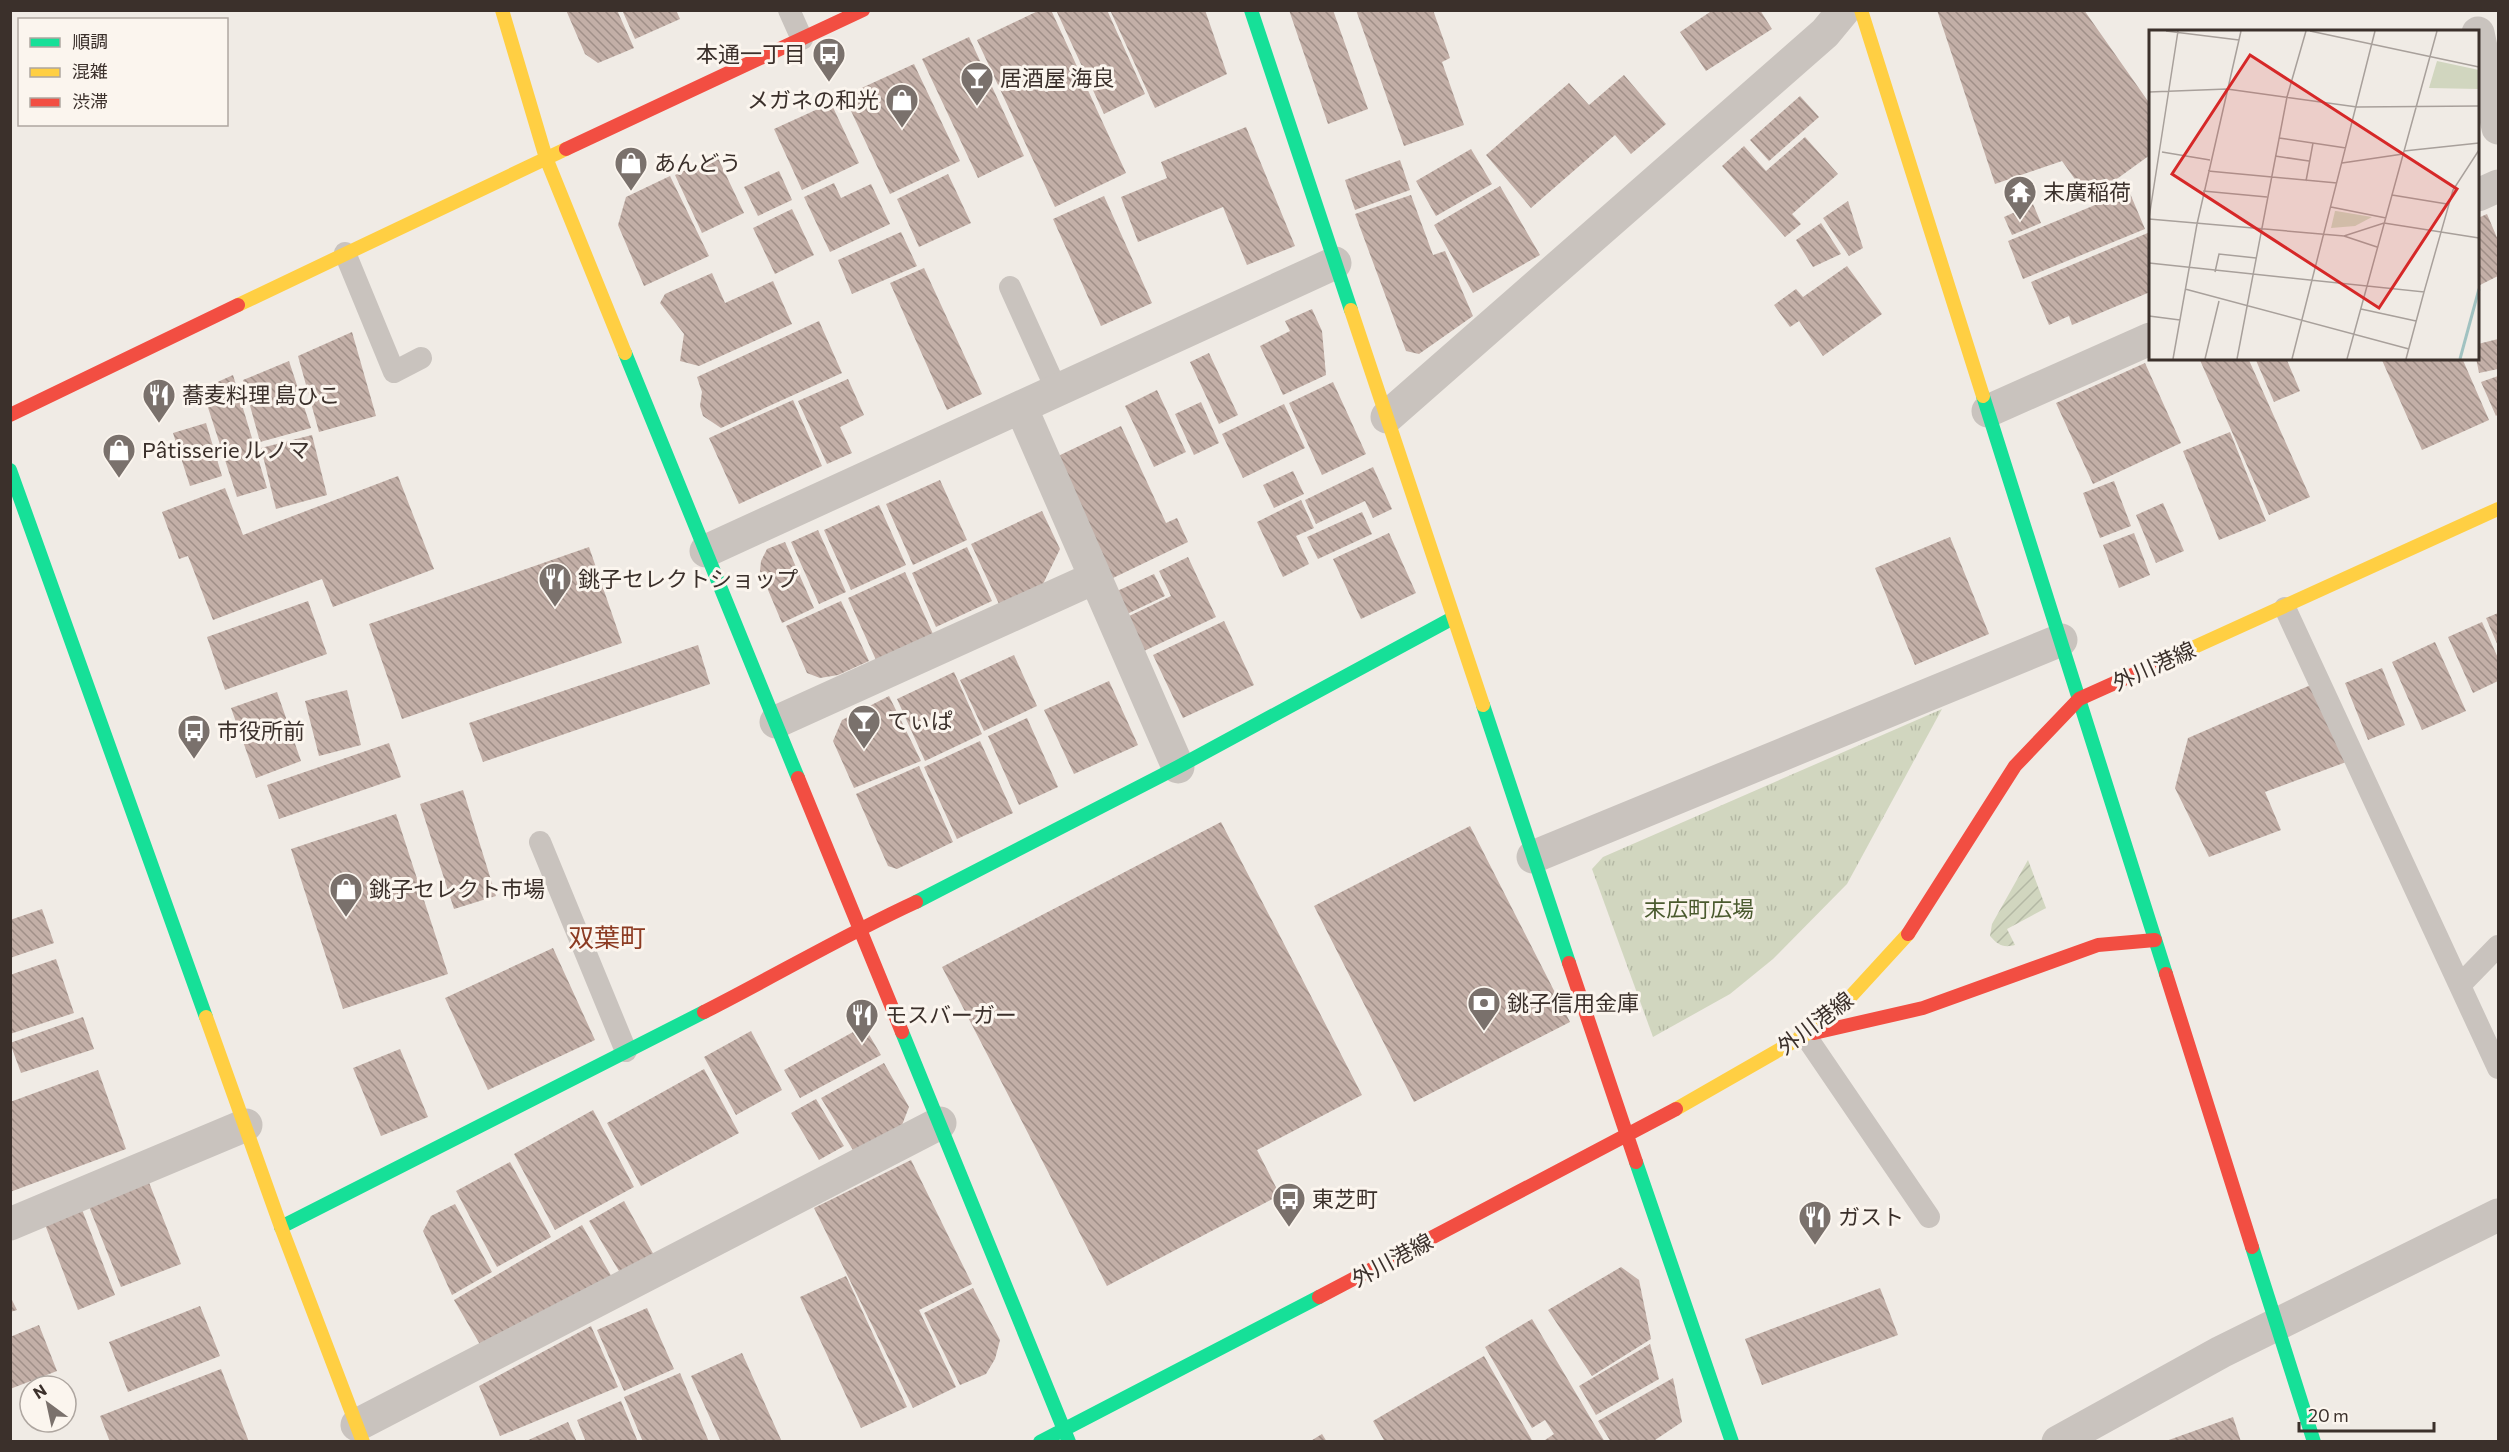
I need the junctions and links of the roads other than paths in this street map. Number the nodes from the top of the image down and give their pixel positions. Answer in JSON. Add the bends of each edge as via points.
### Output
{"nodes":[{"id":1,"x":502,"y":10,"type":"edge"},
{"id":2,"x":789,"y":10,"type":"edge"},
{"id":3,"x":863,"y":10,"type":"edge"},
{"id":4,"x":1251,"y":10,"type":"edge"},
{"id":5,"x":1844,"y":10,"type":"edge"},
{"id":6,"x":1861,"y":10,"type":"edge"},
{"id":7,"x":2474,"y":10,"type":"edge"},
{"id":8,"x":2477,"y":30,"type":"edge"},
{"id":9,"x":802,"y":39,"type":"junction"},
{"id":10,"x":2479,"y":41,"type":"edge"},
{"id":11,"x":2499,"y":128,"type":"edge"},
{"id":12,"x":546,"y":158,"type":"junction"},
{"id":13,"x":2499,"y":186,"type":"edge"},
{"id":14,"x":2479,"y":195,"type":"edge"},
{"id":15,"x":345,"y":253,"type":"junction"},
{"id":16,"x":1335,"y":263,"type":"junction"},
{"id":17,"x":1010,"y":287,"type":"dead end"},
{"id":18,"x":2149,"y":340,"type":"edge"},
{"id":19,"x":422,"y":358,"type":"dead end"},
{"id":20,"x":1057,"y":390,"type":"junction"},
{"id":21,"x":1021,"y":407,"type":"junction"},
{"id":22,"x":1988,"y":411,"type":"junction"},
{"id":23,"x":10,"y":415,"type":"edge"},
{"id":24,"x":1386,"y":417,"type":"junction"},
{"id":25,"x":10,"y":470,"type":"edge"},
{"id":26,"x":2499,"y":509,"type":"edge"},
{"id":27,"x":706,"y":551,"type":"junction"},
{"id":28,"x":1094,"y":578,"type":"junction"},
{"id":29,"x":2285,"y":608,"type":"junction"},
{"id":30,"x":1453,"y":618,"type":"junction"},
{"id":31,"x":2061,"y":640,"type":"junction"},
{"id":32,"x":2079,"y":699,"type":"junction"},
{"id":33,"x":776,"y":722,"type":"junction"},
{"id":34,"x":1178,"y":767,"type":"junction"},
{"id":35,"x":540,"y":842,"type":"dead end"},
{"id":36,"x":1533,"y":857,"type":"junction"},
{"id":37,"x":860,"y":928,"type":"junction"},
{"id":38,"x":2155,"y":940,"type":"junction"},
{"id":39,"x":2499,"y":946,"type":"edge"},
{"id":40,"x":2461,"y":984,"type":"junction"},
{"id":41,"x":1804,"y":1035,"type":"junction"},
{"id":42,"x":626,"y":1051,"type":"junction"},
{"id":43,"x":2499,"y":1068,"type":"edge"},
{"id":44,"x":939,"y":1123,"type":"junction"},
{"id":45,"x":246,"y":1125,"type":"junction"},
{"id":46,"x":1627,"y":1137,"type":"junction"},
{"id":47,"x":2499,"y":1215,"type":"edge"},
{"id":48,"x":1929,"y":1217,"type":"dead end"},
{"id":49,"x":10,"y":1224,"type":"edge"},
{"id":50,"x":281,"y":1227,"type":"junction"},
{"id":51,"x":2277,"y":1324,"type":"junction"},
{"id":52,"x":1064,"y":1427,"type":"junction"},
{"id":53,"x":360,"y":1433,"type":"edge"},
{"id":54,"x":1040,"y":1442,"type":"edge"},
{"id":55,"x":1070,"y":1442,"type":"edge"},
{"id":56,"x":1732,"y":1442,"type":"edge"},
{"id":57,"x":2058,"y":1442,"type":"edge"},
{"id":58,"x":2314,"y":1442,"type":"edge"}],
"edges":[{"from":1,"to":12,"type":"street"},
{"from":2,"to":9,"type":"lane"},
{"from":3,"to":9,"type":"street"},
{"from":4,"to":16,"type":"street"},
{"from":5,"to":24,"type":"street","via":[[1816,41]]},
{"from":6,"to":22,"type":"street"},
{"from":7,"to":8,"type":"street"},
{"from":9,"to":12,"type":"street"},
{"from":10,"to":11,"type":"street"},
{"from":12,"to":15,"type":"street"},
{"from":12,"to":27,"type":"street"},
{"from":13,"to":14,"type":"street"},
{"from":15,"to":19,"type":"lane","via":[[394,372]]},
{"from":15,"to":23,"type":"street"},
{"from":16,"to":20,"type":"street"},
{"from":16,"to":24,"type":"street"},
{"from":17,"to":20,"type":"lane"},
{"from":18,"to":22,"type":"street"},
{"from":20,"to":21,"type":"street"},
{"from":21,"to":27,"type":"street"},
{"from":21,"to":28,"type":"street"},
{"from":22,"to":31,"type":"street"},
{"from":24,"to":30,"type":"street"},
{"from":25,"to":45,"type":"street"},
{"from":26,"to":29,"type":"street","name":"外川港線"},
{"from":27,"to":33,"type":"street"},
{"from":28,"to":33,"type":"street"},
{"from":28,"to":34,"type":"street"},
{"from":29,"to":32,"type":"street","name":"外川港線"},
{"from":29,"to":40,"type":"lane"},
{"from":30,"to":34,"type":"street"},
{"from":30,"to":36,"type":"street"},
{"from":31,"to":32,"type":"street"},
{"from":31,"to":36,"type":"street"},
{"from":32,"to":38,"type":"street"},
{"from":32,"to":41,"type":"street","name":"外川港線","via":[[2015,766],[1904,941],[1842,1006]]},
{"from":33,"to":37,"type":"street"},
{"from":34,"to":37,"type":"street","via":[[930,896]]},
{"from":35,"to":42,"type":"lane"},
{"from":36,"to":46,"type":"street"},
{"from":37,"to":42,"type":"street","via":[[823,951]]},
{"from":37,"to":44,"type":"street"},
{"from":38,"to":41,"type":"street","via":[[2098,945],[1923,1008]]},
{"from":38,"to":51,"type":"street"},
{"from":39,"to":40,"type":"lane"},
{"from":40,"to":43,"type":"lane"},
{"from":41,"to":46,"type":"street","name":"外川港線"},
{"from":41,"to":48,"type":"lane"},
{"from":42,"to":50,"type":"street"},
{"from":44,"to":52,"type":"street"},
{"from":44,"to":53,"type":"street"},
{"from":45,"to":49,"type":"street"},
{"from":45,"to":50,"type":"street"},
{"from":46,"to":52,"type":"street","name":"外川港線","via":[[1240,1340]]},
{"from":46,"to":56,"type":"street"},
{"from":47,"to":51,"type":"street"},
{"from":50,"to":53,"type":"street"},
{"from":51,"to":57,"type":"street"},
{"from":51,"to":58,"type":"street"},
{"from":52,"to":54,"type":"street","name":"外川港線"},
{"from":52,"to":55,"type":"street"}]}
